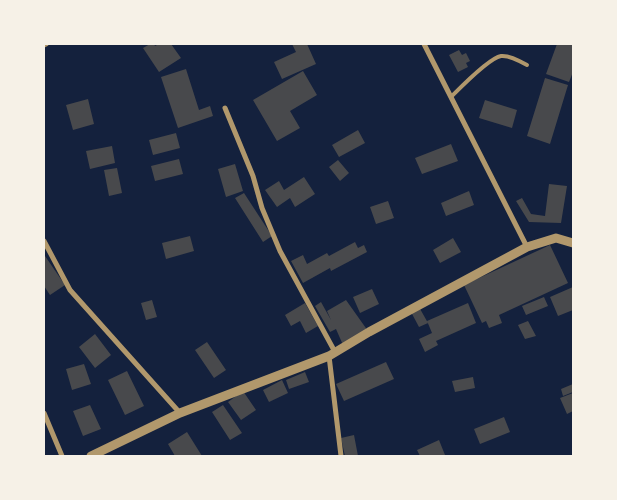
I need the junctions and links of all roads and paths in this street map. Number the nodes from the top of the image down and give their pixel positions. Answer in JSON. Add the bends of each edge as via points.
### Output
{"nodes":[{"id":1,"x":424,"y":44,"type":"edge"},
{"id":2,"x":527,"y":65,"type":"dead end"},
{"id":3,"x":450,"y":97,"type":"junction"},
{"id":4,"x":225,"y":108,"type":"dead end"},
{"id":5,"x":44,"y":241,"type":"edge"},
{"id":6,"x":573,"y":243,"type":"edge"},
{"id":7,"x":527,"y":247,"type":"junction"},
{"id":8,"x":332,"y":354,"type":"junction"},
{"id":9,"x":44,"y":413,"type":"edge"},
{"id":10,"x":180,"y":413,"type":"junction"},
{"id":11,"x":62,"y":456,"type":"edge"},
{"id":12,"x":91,"y":456,"type":"edge"},
{"id":13,"x":341,"y":456,"type":"edge"}],
"edges":[{"from":1,"to":3,"type":"street"},
{"from":2,"to":3,"type":"lane","via":[[499,56]]},
{"from":3,"to":7,"type":"street"},
{"from":4,"to":8,"type":"street","via":[[280,251]]},
{"from":5,"to":10,"type":"street","via":[[70,290]]},
{"from":6,"to":7,"type":"street","via":[[556,238]]},
{"from":7,"to":8,"type":"street"},
{"from":8,"to":10,"type":"street"},
{"from":8,"to":13,"type":"street"},
{"from":9,"to":11,"type":"street"},
{"from":10,"to":12,"type":"street"}]}
